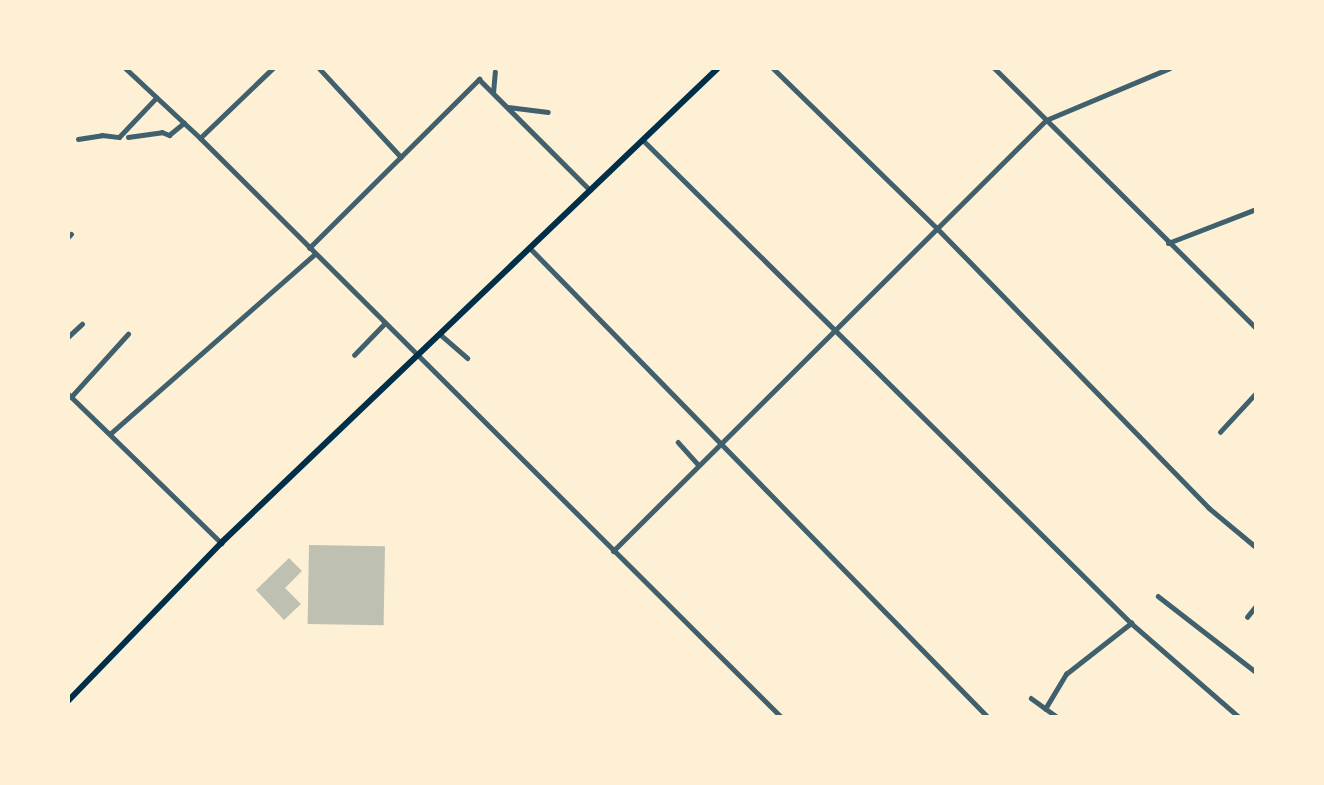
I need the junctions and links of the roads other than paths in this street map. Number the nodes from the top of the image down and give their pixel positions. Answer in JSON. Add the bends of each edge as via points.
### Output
{"nodes":[{"id":1,"x":124,"y":68,"type":"edge"},
{"id":2,"x":273,"y":68,"type":"edge"},
{"id":3,"x":319,"y":68,"type":"edge"},
{"id":4,"x":718,"y":68,"type":"edge"},
{"id":5,"x":773,"y":68,"type":"edge"},
{"id":6,"x":993,"y":68,"type":"edge"},
{"id":7,"x":1170,"y":68,"type":"edge"},
{"id":8,"x":495,"y":72,"type":"dead end"},
{"id":9,"x":493,"y":93,"type":"junction"},
{"id":10,"x":156,"y":98,"type":"junction"},
{"id":11,"x":507,"y":107,"type":"junction"},
{"id":12,"x":548,"y":112,"type":"dead end"},
{"id":13,"x":1046,"y":120,"type":"junction"},
{"id":14,"x":184,"y":123,"type":"junction"},
{"id":15,"x":128,"y":137,"type":"dead end"},
{"id":16,"x":200,"y":138,"type":"junction"},
{"id":17,"x":78,"y":139,"type":"dead end"},
{"id":18,"x":643,"y":140,"type":"junction"},
{"id":19,"x":401,"y":157,"type":"junction"},
{"id":20,"x":590,"y":191,"type":"junction"},
{"id":21,"x":1256,"y":209,"type":"edge"},
{"id":22,"x":937,"y":228,"type":"junction"},
{"id":23,"x":1168,"y":243,"type":"junction"},
{"id":24,"x":309,"y":248,"type":"junction"},
{"id":25,"x":531,"y":249,"type":"junction"},
{"id":26,"x":315,"y":254,"type":"junction"},
{"id":27,"x":82,"y":324,"type":"dead end"},
{"id":28,"x":384,"y":324,"type":"junction"},
{"id":29,"x":1256,"y":328,"type":"edge"},
{"id":30,"x":832,"y":332,"type":"junction"},
{"id":31,"x":128,"y":334,"type":"dead end"},
{"id":32,"x":441,"y":335,"type":"junction"},
{"id":33,"x":68,"y":337,"type":"edge"},
{"id":34,"x":354,"y":355,"type":"dead end"},
{"id":35,"x":417,"y":358,"type":"junction"},
{"id":36,"x":467,"y":358,"type":"dead end"},
{"id":37,"x":1256,"y":393,"type":"edge"},
{"id":38,"x":70,"y":395,"type":"edge"},
{"id":39,"x":1220,"y":432,"type":"dead end"},
{"id":40,"x":110,"y":434,"type":"junction"},
{"id":41,"x":723,"y":441,"type":"junction"},
{"id":42,"x":678,"y":442,"type":"dead end"},
{"id":43,"x":699,"y":465,"type":"junction"},
{"id":44,"x":221,"y":543,"type":"junction"},
{"id":45,"x":1256,"y":547,"type":"edge"},
{"id":46,"x":613,"y":551,"type":"junction"},
{"id":47,"x":1158,"y":596,"type":"dead end"},
{"id":48,"x":1256,"y":606,"type":"edge"},
{"id":49,"x":1247,"y":617,"type":"dead end"},
{"id":50,"x":1131,"y":623,"type":"junction"},
{"id":51,"x":1256,"y":672,"type":"edge"},
{"id":52,"x":1031,"y":698,"type":"dead end"},
{"id":53,"x":68,"y":701,"type":"edge"},
{"id":54,"x":1045,"y":709,"type":"junction"},
{"id":55,"x":781,"y":717,"type":"edge"},
{"id":56,"x":988,"y":717,"type":"edge"},
{"id":57,"x":1057,"y":717,"type":"edge"},
{"id":58,"x":1239,"y":717,"type":"edge"}],
"edges":[{"from":1,"to":10,"type":"street"},
{"from":2,"to":16,"type":"street"},
{"from":3,"to":19,"type":"street"},
{"from":4,"to":18,"type":"main road"},
{"from":5,"to":22,"type":"street"},
{"from":6,"to":13,"type":"street"},
{"from":7,"to":13,"type":"street"},
{"from":8,"to":9,"type":"street"},
{"from":9,"to":11,"type":"street"},
{"from":9,"to":19,"type":"street","via":[[479,79]]},
{"from":10,"to":14,"type":"street"},
{"from":10,"to":17,"type":"street","via":[[119,137]]},
{"from":11,"to":12,"type":"street"},
{"from":11,"to":20,"type":"street"},
{"from":13,"to":22,"type":"street"},
{"from":13,"to":23,"type":"street"},
{"from":14,"to":15,"type":"street","via":[[169,135]]},
{"from":14,"to":16,"type":"street"},
{"from":16,"to":24,"type":"street"},
{"from":18,"to":20,"type":"main road"},
{"from":18,"to":30,"type":"street"},
{"from":19,"to":24,"type":"street"},
{"from":20,"to":25,"type":"main road"},
{"from":21,"to":23,"type":"street"},
{"from":22,"to":30,"type":"street"},
{"from":22,"to":45,"type":"street","via":[[1146,445]]},
{"from":23,"to":29,"type":"street"},
{"from":24,"to":26,"type":"street"},
{"from":25,"to":32,"type":"main road"},
{"from":25,"to":41,"type":"street"},
{"from":26,"to":28,"type":"street"},
{"from":26,"to":40,"type":"street"},
{"from":27,"to":33,"type":"street"},
{"from":28,"to":34,"type":"street"},
{"from":28,"to":35,"type":"street"},
{"from":30,"to":41,"type":"street"},
{"from":30,"to":50,"type":"street"},
{"from":31,"to":38,"type":"street"},
{"from":32,"to":35,"type":"main road"},
{"from":32,"to":36,"type":"street"},
{"from":35,"to":44,"type":"main road"},
{"from":35,"to":46,"type":"street"},
{"from":37,"to":39,"type":"street"},
{"from":38,"to":40,"type":"street"},
{"from":40,"to":44,"type":"street"},
{"from":41,"to":43,"type":"street"},
{"from":41,"to":56,"type":"street"},
{"from":42,"to":43,"type":"street"},
{"from":43,"to":46,"type":"street"},
{"from":44,"to":53,"type":"main road"},
{"from":46,"to":55,"type":"street"},
{"from":47,"to":51,"type":"street"},
{"from":48,"to":49,"type":"street"},
{"from":50,"to":54,"type":"street","via":[[1066,674]]},
{"from":50,"to":58,"type":"street"},
{"from":52,"to":54,"type":"street"},
{"from":54,"to":57,"type":"street"}]}
